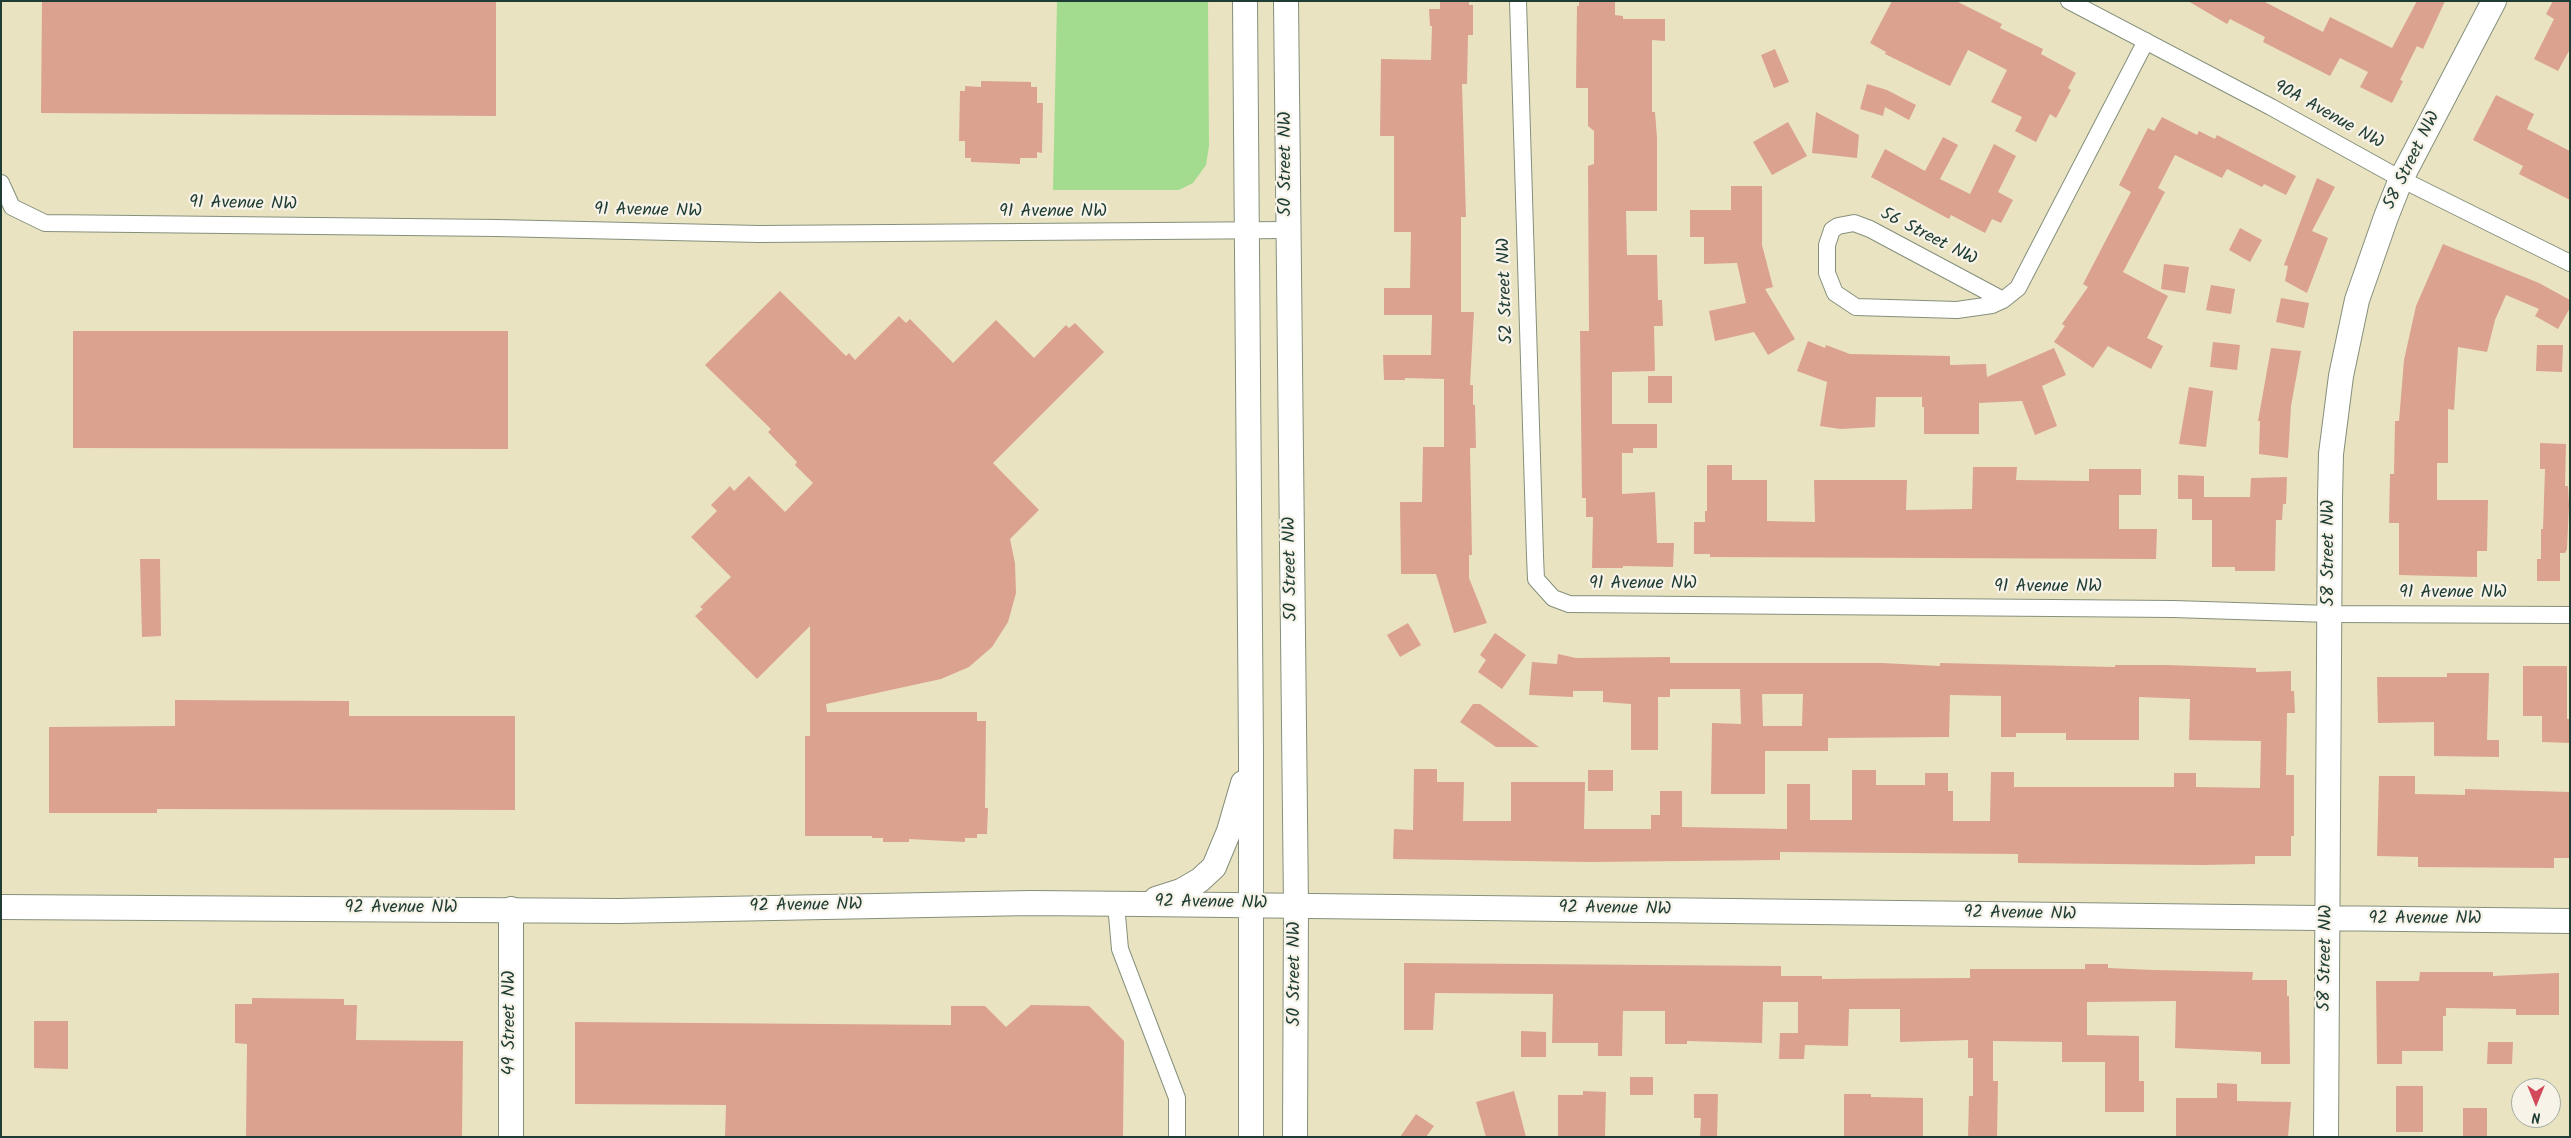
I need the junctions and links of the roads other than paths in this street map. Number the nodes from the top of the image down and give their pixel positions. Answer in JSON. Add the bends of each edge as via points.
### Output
{"nodes":[{"id":1,"x":1245,"y":1,"type":"edge"},
{"id":2,"x":1286,"y":1,"type":"edge"},
{"id":3,"x":1518,"y":1,"type":"edge"},
{"id":4,"x":2068,"y":1,"type":"edge"},
{"id":5,"x":2494,"y":1,"type":"edge"},
{"id":6,"x":2146,"y":40,"type":"junction"},
{"id":7,"x":2402,"y":179,"type":"junction"},
{"id":8,"x":1,"y":183,"type":"edge"},
{"id":9,"x":1245,"y":230,"type":"junction"},
{"id":10,"x":1287,"y":230,"type":"junction"},
{"id":11,"x":2570,"y":263,"type":"edge"},
{"id":12,"x":2003,"y":300,"type":"junction"},
{"id":13,"x":1536,"y":579,"type":"joint"},
{"id":14,"x":2330,"y":614,"type":"junction"},
{"id":15,"x":2570,"y":615,"type":"edge"},
{"id":16,"x":1251,"y":752,"type":"junction"},
{"id":17,"x":1116,"y":904,"type":"junction"},
{"id":18,"x":1143,"y":904,"type":"junction"},
{"id":19,"x":1251,"y":905,"type":"junction"},
{"id":20,"x":1296,"y":905,"type":"junction"},
{"id":21,"x":1,"y":907,"type":"edge"},
{"id":22,"x":511,"y":909,"type":"junction"},
{"id":23,"x":2328,"y":919,"type":"junction"},
{"id":24,"x":2570,"y":921,"type":"edge"},
{"id":25,"x":511,"y":1137,"type":"edge"},
{"id":26,"x":1177,"y":1137,"type":"edge"},
{"id":27,"x":1250,"y":1137,"type":"edge"},
{"id":28,"x":1295,"y":1137,"type":"edge"},
{"id":29,"x":2326,"y":1137,"type":"edge"}],
"edges":[{"from":1,"to":9,"type":"main road"},
{"from":2,"to":10,"type":"main road","name":"50 Street NW"},
{"from":3,"to":13,"type":"street","name":"52 Street NW"},
{"from":4,"to":6,"type":"street","name":"90A Avenue NW"},
{"from":5,"to":7,"type":"main road","name":"58 Street NW"},
{"from":6,"to":7,"type":"street","name":"90A Avenue NW"},
{"from":6,"to":12,"type":"street","name":"56 Street NW","via":[[2018,288]]},
{"from":7,"to":11,"type":"street","name":"90A Avenue NW"},
{"from":7,"to":14,"type":"main road","name":"58 Street NW","via":[[2360,292],[2341,376],[2331,454]]},
{"from":8,"to":9,"type":"street","name":"91 Avenue NW","via":[[12,207],[45,223],[759,234]]},
{"from":9,"to":10,"type":"street","name":"91 Avenue NW"},
{"from":9,"to":16,"type":"main road"},
{"from":10,"to":20,"type":"main road","name":"50 Street NW"},
{"from":12,"to":12,"type":"street","name":"56 Street NW","via":[[1870,229],[1854,224],[1832,230],[1827,245],[1827,273],[1835,293],[1856,307],[1957,310],[1992,305]]},
{"from":13,"to":14,"type":"street","name":"91 Avenue NW","via":[[1553,598],[1569,604],[2163,608]]},
{"from":14,"to":15,"type":"street","name":"91 Avenue NW"},
{"from":14,"to":23,"type":"main road","name":"58 Street NW"},
{"from":16,"to":18,"type":"main road","via":[[1229,831],[1214,866],[1182,891]]},
{"from":16,"to":19,"type":"main road"},
{"from":17,"to":18,"type":"main road","name":"92 Avenue NW"},
{"from":17,"to":22,"type":"main road","name":"92 Avenue NW","via":[[618,911]]},
{"from":17,"to":26,"type":"street","via":[[1120,949],[1177,1098]]},
{"from":18,"to":19,"type":"main road","name":"92 Avenue NW"},
{"from":19,"to":20,"type":"main road","name":"92 Avenue NW"},
{"from":19,"to":27,"type":"main road"},
{"from":20,"to":23,"type":"main road","name":"92 Avenue NW"},
{"from":20,"to":28,"type":"main road","name":"50 Street NW"},
{"from":21,"to":22,"type":"main road","name":"92 Avenue NW"},
{"from":22,"to":25,"type":"main road","name":"49 Street NW"},
{"from":23,"to":24,"type":"main road","name":"92 Avenue NW"},
{"from":23,"to":29,"type":"main road","name":"58 Street NW"}]}
